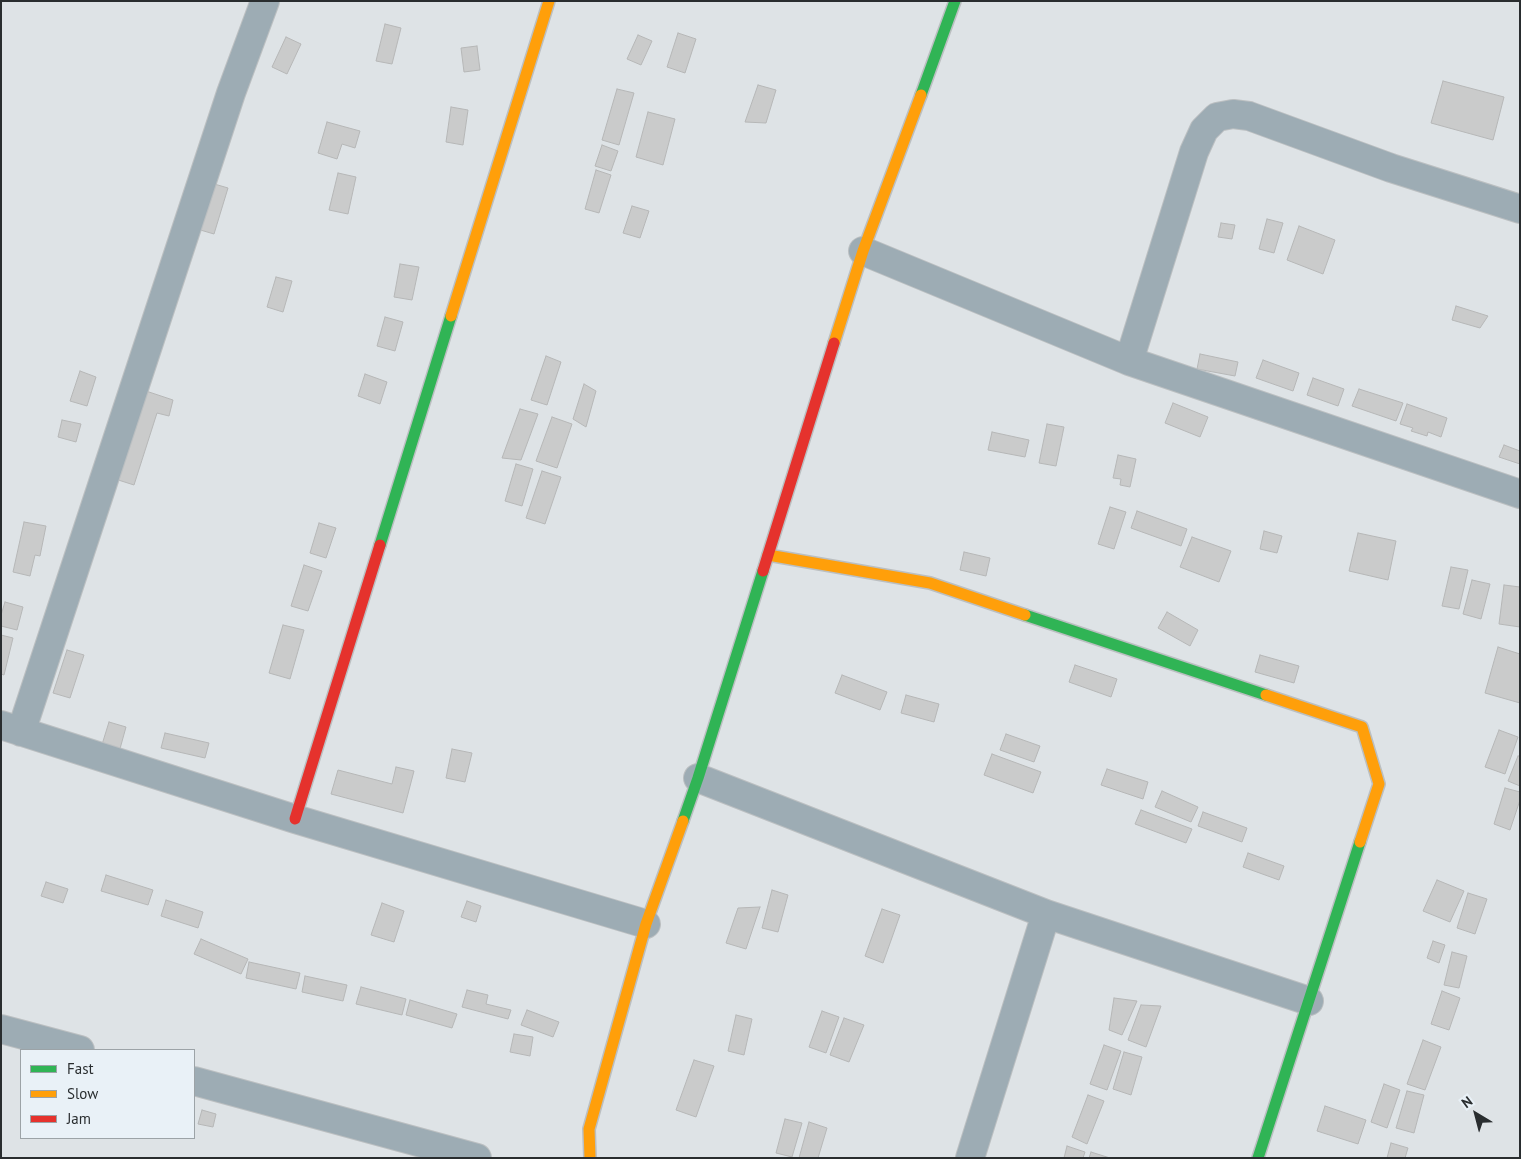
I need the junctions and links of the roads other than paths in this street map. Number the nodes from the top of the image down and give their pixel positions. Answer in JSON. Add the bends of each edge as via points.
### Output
{"nodes":[{"id":1,"x":265,"y":1,"type":"edge"},
{"id":2,"x":549,"y":1,"type":"edge"},
{"id":3,"x":955,"y":1,"type":"edge"},
{"id":4,"x":1520,"y":209,"type":"edge"},
{"id":5,"x":863,"y":251,"type":"junction"},
{"id":6,"x":1129,"y":361,"type":"junction"},
{"id":7,"x":1520,"y":494,"type":"edge"},
{"id":8,"x":768,"y":555,"type":"junction"},
{"id":9,"x":11,"y":728,"type":"edge"},
{"id":10,"x":698,"y":778,"type":"junction"},
{"id":11,"x":295,"y":819,"type":"junction"},
{"id":12,"x":1046,"y":914,"type":"junction"},
{"id":13,"x":646,"y":924,"type":"junction"},
{"id":14,"x":1309,"y":1001,"type":"junction"},
{"id":15,"x":1,"y":1029,"type":"edge"},
{"id":16,"x":76,"y":1049,"type":"edge"},
{"id":17,"x":195,"y":1081,"type":"edge"},
{"id":18,"x":478,"y":1158,"type":"edge"},
{"id":19,"x":590,"y":1158,"type":"edge"},
{"id":20,"x":970,"y":1158,"type":"edge"},
{"id":21,"x":1258,"y":1158,"type":"edge"}],
"edges":[{"from":1,"to":9,"type":"street"},
{"from":2,"to":11,"type":"street"},
{"from":3,"to":5,"type":"street"},
{"from":4,"to":6,"type":"street","via":[[1392,168],[1249,116],[1216,117],[1204,130],[1194,152]]},
{"from":5,"to":6,"type":"street"},
{"from":5,"to":8,"type":"street"},
{"from":6,"to":7,"type":"street"},
{"from":8,"to":10,"type":"street"},
{"from":8,"to":14,"type":"street","via":[[930,583],[1362,727],[1379,784]]},
{"from":9,"to":11,"type":"street"},
{"from":10,"to":12,"type":"street"},
{"from":10,"to":13,"type":"street"},
{"from":11,"to":13,"type":"street"},
{"from":12,"to":14,"type":"street"},
{"from":12,"to":20,"type":"street"},
{"from":13,"to":19,"type":"street","via":[[589,1129]]},
{"from":14,"to":21,"type":"street"},
{"from":15,"to":16,"type":"street"},
{"from":17,"to":18,"type":"street"}]}
